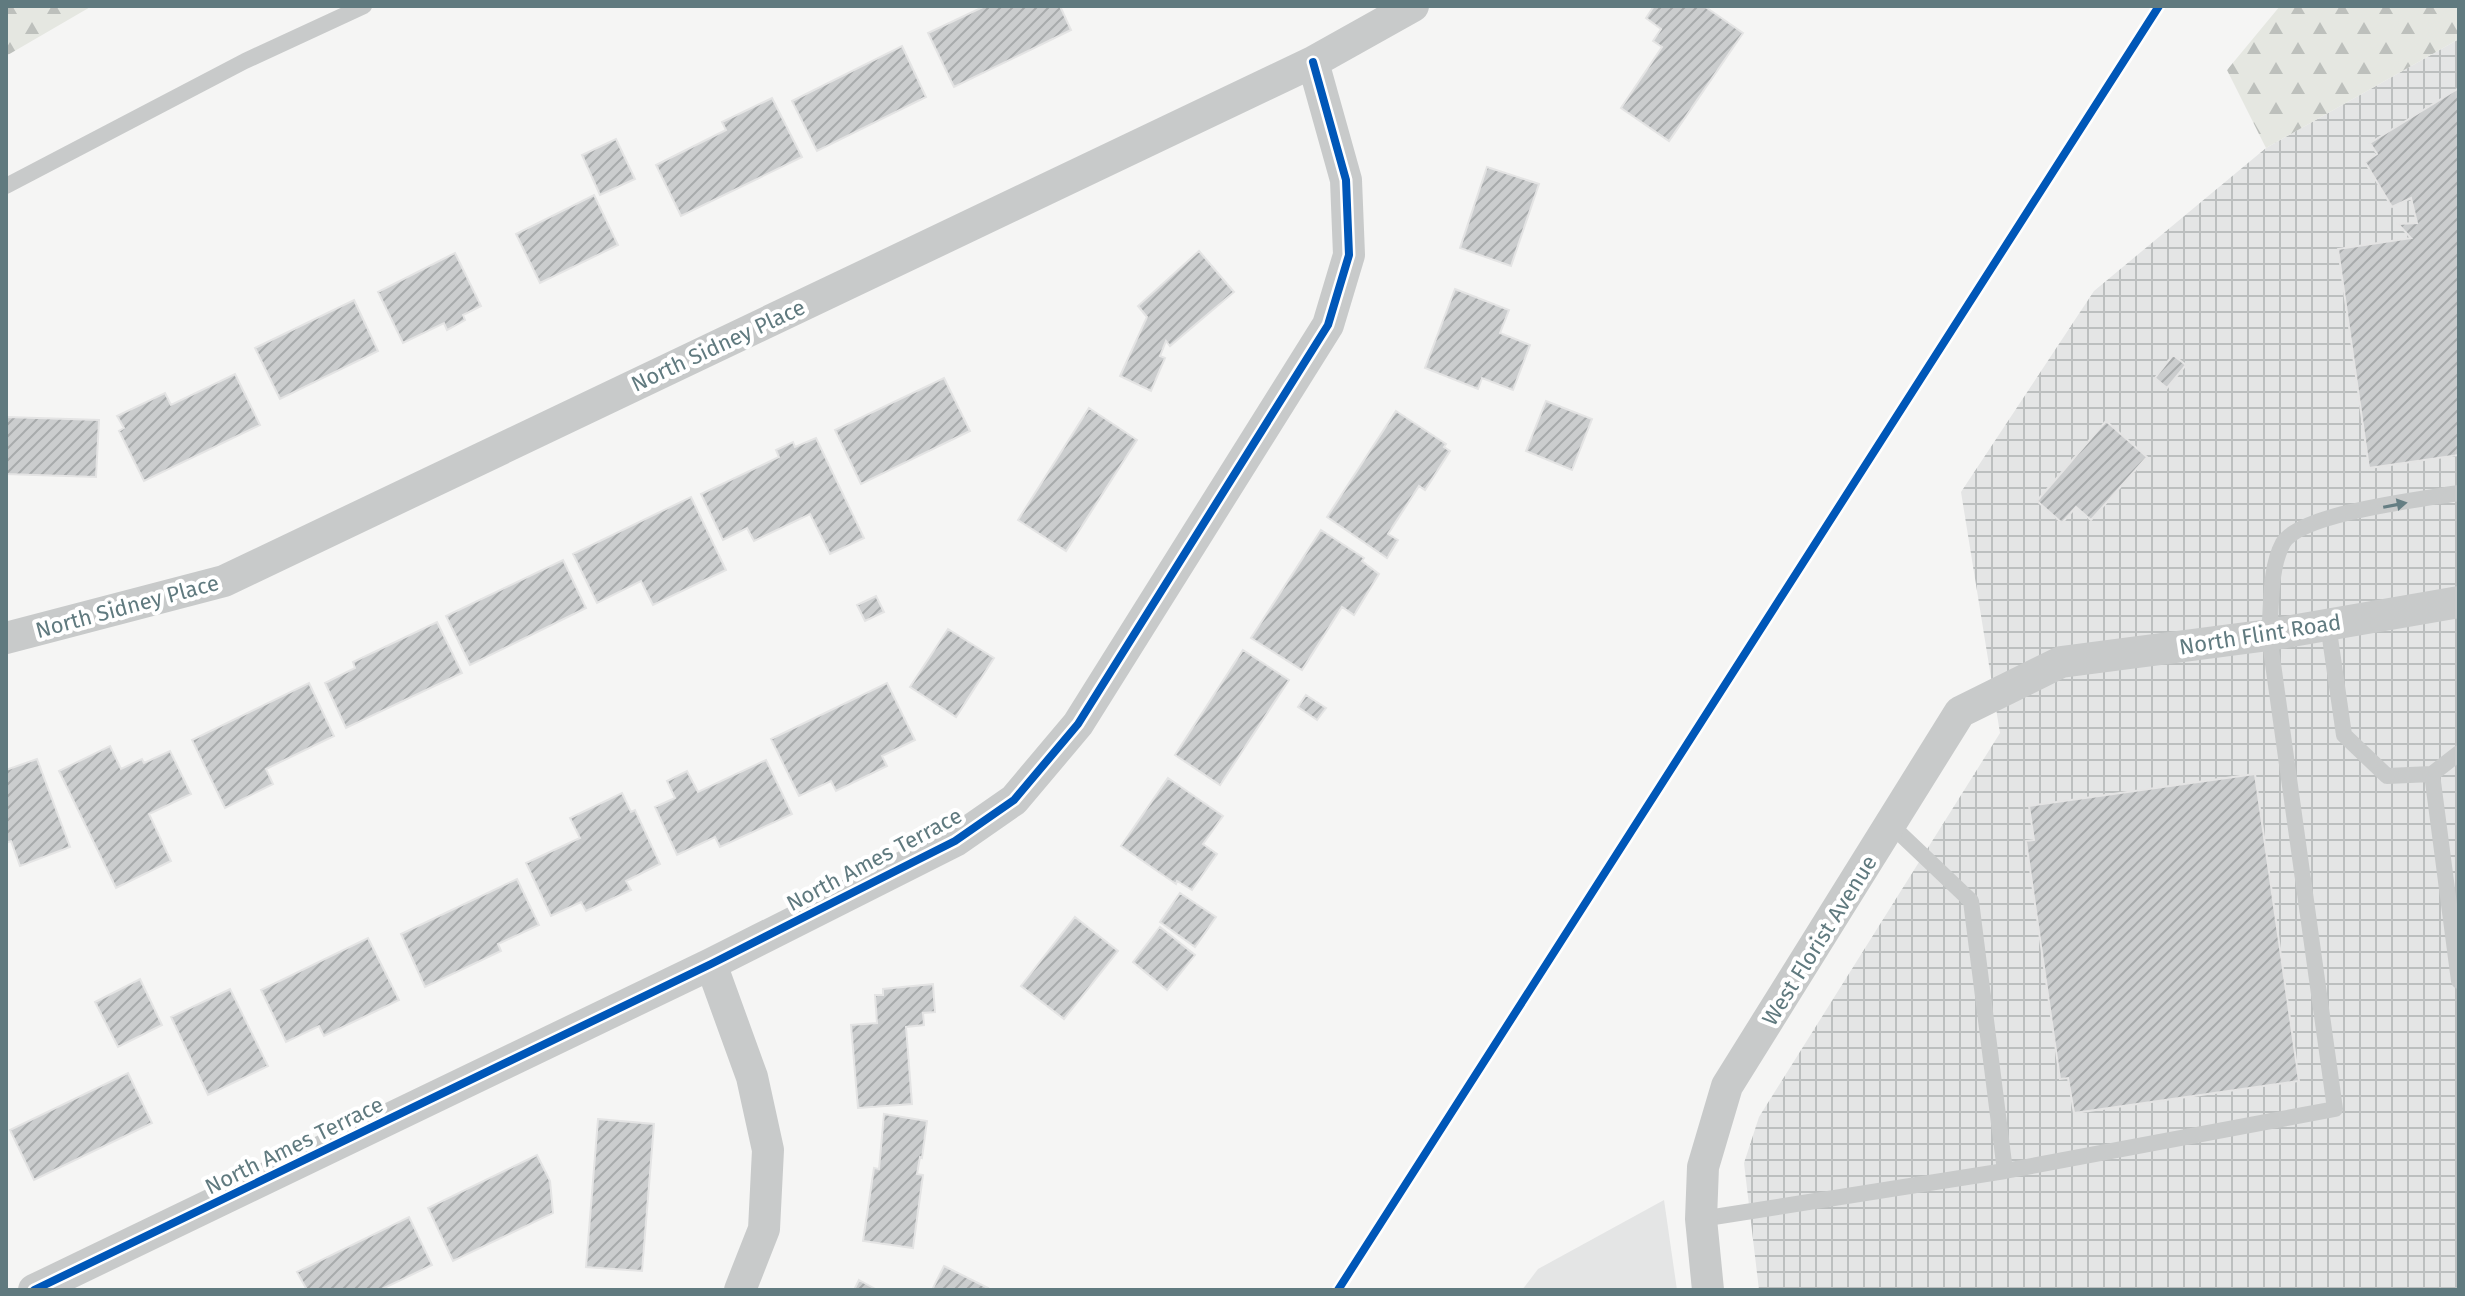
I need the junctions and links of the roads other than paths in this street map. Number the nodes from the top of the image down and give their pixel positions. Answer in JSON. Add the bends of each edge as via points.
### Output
{"nodes":[{"id":1,"x":364,"y":6,"type":"edge"},
{"id":2,"x":1413,"y":6,"type":"edge"},
{"id":3,"x":1313,"y":62,"type":"junction"},
{"id":4,"x":6,"y":186,"type":"edge"},
{"id":5,"x":2459,"y":493,"type":"edge"},
{"id":6,"x":2459,"y":602,"type":"edge"},
{"id":7,"x":2328,"y":624,"type":"junction"},
{"id":8,"x":2269,"y":635,"type":"junction"},
{"id":9,"x":6,"y":638,"type":"edge"},
{"id":10,"x":2061,"y":662,"type":"joint"},
{"id":11,"x":2459,"y":753,"type":"edge"},
{"id":12,"x":2432,"y":774,"type":"junction"},
{"id":13,"x":1890,"y":824,"type":"junction"},
{"id":14,"x":711,"y":964,"type":"junction"},
{"id":15,"x":2459,"y":981,"type":"edge"},
{"id":16,"x":2005,"y":1171,"type":"junction"},
{"id":17,"x":1701,"y":1219,"type":"junction"},
{"id":18,"x":34,"y":1290,"type":"edge"},
{"id":19,"x":740,"y":1290,"type":"edge"},
{"id":20,"x":1708,"y":1290,"type":"edge"}],
"edges":[{"from":1,"to":4,"type":"lane","via":[[245,61]]},
{"from":2,"to":3,"type":"street","name":"North Sidney Place"},
{"from":3,"to":9,"type":"street","name":"North Sidney Place","via":[[224,581]]},
{"from":3,"to":14,"type":"street","name":"North Ames Terrace","via":[[1346,180],[1349,255],[1328,325],[1078,724],[1014,800],[955,841]]},
{"from":8,"to":5,"type":"lane","one_way":true,"via":[[2274,572],[2284,541],[2332,517]]},
{"from":6,"to":7,"type":"street","name":"North Flint Road"},
{"from":7,"to":8,"type":"street","name":"North Flint Road"},
{"from":7,"to":12,"type":"lane","via":[[2344,735],[2387,776]]},
{"from":8,"to":10,"type":"street","name":"North Flint Road"},
{"from":8,"to":16,"type":"lane","via":[[2335,1109]]},
{"from":10,"to":13,"type":"street","name":"West Florist Avenue","via":[[1960,712]]},
{"from":11,"to":12,"type":"lane"},
{"from":12,"to":15,"type":"lane"},
{"from":13,"to":16,"type":"lane","via":[[1971,901]]},
{"from":13,"to":17,"type":"street","name":"West Florist Avenue","via":[[1727,1086],[1703,1167]]},
{"from":14,"to":18,"type":"street","name":"North Ames Terrace"},
{"from":14,"to":19,"type":"street","via":[[752,1077],[768,1150],[764,1229]]},
{"from":16,"to":17,"type":"lane"},
{"from":17,"to":20,"type":"street","name":"West Florist Avenue"}]}
